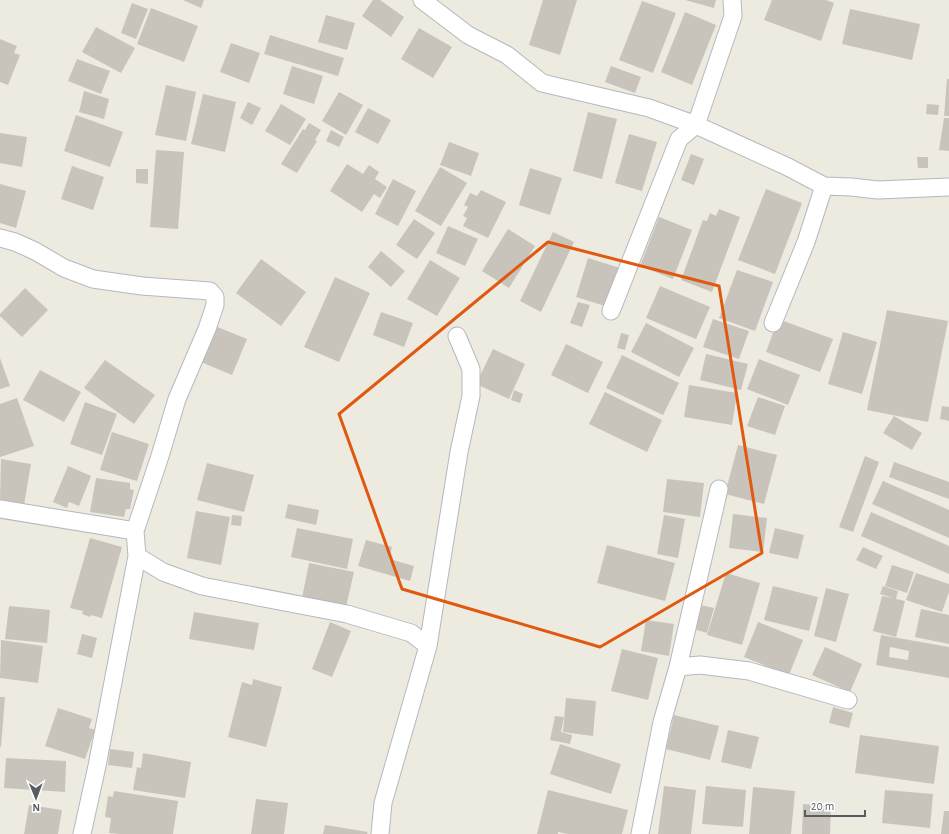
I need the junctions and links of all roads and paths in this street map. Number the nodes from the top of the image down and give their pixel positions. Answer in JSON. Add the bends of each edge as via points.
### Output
{"nodes":[{"id":1,"x":422,"y":0,"type":"edge"},
{"id":2,"x":732,"y":0,"type":"edge"},
{"id":3,"x":696,"y":125,"type":"junction"},
{"id":4,"x":824,"y":186,"type":"junction"},
{"id":5,"x":949,"y":186,"type":"edge"},
{"id":6,"x":0,"y":238,"type":"edge"},
{"id":7,"x":612,"y":311,"type":"dead end"},
{"id":8,"x":773,"y":323,"type":"dead end"},
{"id":9,"x":457,"y":336,"type":"dead end"},
{"id":10,"x":719,"y":489,"type":"dead end"},
{"id":11,"x":0,"y":509,"type":"edge"},
{"id":12,"x":135,"y":531,"type":"junction"},
{"id":13,"x":137,"y":556,"type":"junction"},
{"id":14,"x":428,"y":646,"type":"junction"},
{"id":15,"x":678,"y":667,"type":"junction"},
{"id":16,"x":848,"y":700,"type":"dead end"},
{"id":17,"x":82,"y":834,"type":"edge"},
{"id":18,"x":380,"y":834,"type":"edge"},
{"id":19,"x":640,"y":834,"type":"edge"}],
"edges":[{"from":1,"to":3,"type":"street","via":[[468,35],[507,55],[542,83],[649,108]]},
{"from":2,"to":3,"type":"street","via":[[733,16]]},
{"from":3,"to":4,"type":"street"},
{"from":3,"to":7,"type":"street","via":[[679,139]]},
{"from":4,"to":5,"type":"street","via":[[878,190]]},
{"from":4,"to":8,"type":"street","via":[[806,242]]},
{"from":6,"to":12,"type":"street","via":[[15,242],[64,268],[93,279],[210,291],[216,297],[207,329],[177,399]]},
{"from":9,"to":14,"type":"street","via":[[471,368],[471,396],[459,452]]},
{"from":10,"to":15,"type":"street"},
{"from":11,"to":12,"type":"street"},
{"from":12,"to":13,"type":"street"},
{"from":13,"to":14,"type":"street","via":[[163,572],[202,586],[347,614],[411,633]]},
{"from":13,"to":17,"type":"street"},
{"from":14,"to":18,"type":"street","via":[[383,803]]},
{"from":15,"to":16,"type":"street","via":[[700,665],[749,671]]},
{"from":15,"to":19,"type":"street","via":[[662,722]]}]}
